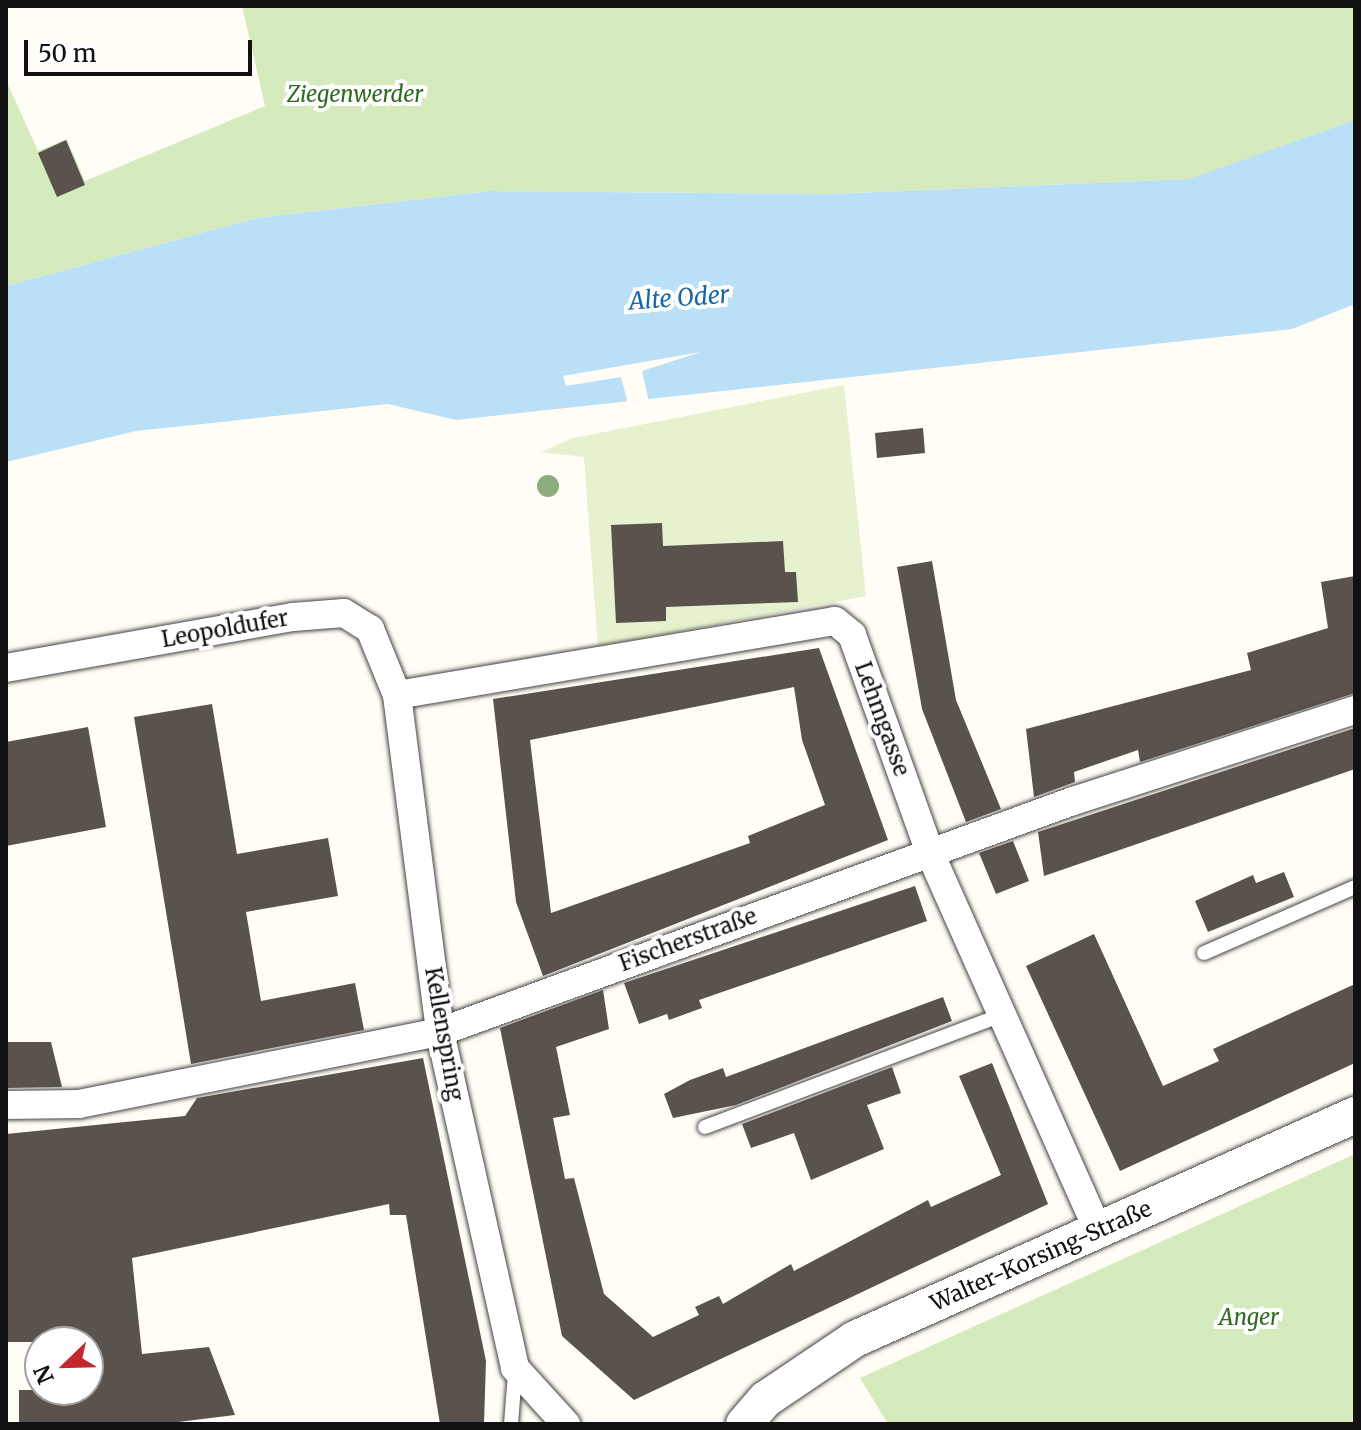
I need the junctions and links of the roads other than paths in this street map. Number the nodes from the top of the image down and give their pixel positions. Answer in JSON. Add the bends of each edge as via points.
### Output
{"nodes":[{"id":1,"x":6,"y":668,"type":"edge"},
{"id":2,"x":397,"y":695,"type":"junction"},
{"id":3,"x":1355,"y":710,"type":"edge"},
{"id":4,"x":930,"y":853,"type":"junction"},
{"id":5,"x":1355,"y":887,"type":"edge"},
{"id":6,"x":1204,"y":953,"type":"dead end"},
{"id":7,"x":1001,"y":1015,"type":"junction"},
{"id":8,"x":440,"y":1032,"type":"junction"},
{"id":9,"x":6,"y":1105,"type":"edge"},
{"id":10,"x":1355,"y":1115,"type":"edge"},
{"id":11,"x":705,"y":1127,"type":"dead end"},
{"id":12,"x":1098,"y":1231,"type":"junction"},
{"id":13,"x":515,"y":1368,"type":"junction"},
{"id":14,"x":511,"y":1424,"type":"edge"},
{"id":15,"x":566,"y":1424,"type":"edge"},
{"id":16,"x":744,"y":1424,"type":"edge"}],
"edges":[{"from":1,"to":2,"type":"street","name":"Leopoldufer","via":[[344,613],[370,629]]},
{"from":2,"to":4,"type":"street","name":"Lehmgasse","via":[[835,621],[852,635]]},
{"from":2,"to":8,"type":"street","name":"Kellenspring"},
{"from":3,"to":4,"type":"street","name":"Fischerstraße"},
{"from":4,"to":7,"type":"street","name":"Lehmgasse"},
{"from":4,"to":8,"type":"street","name":"Fischerstraße"},
{"from":5,"to":6,"type":"lane"},
{"from":7,"to":11,"type":"lane"},
{"from":7,"to":12,"type":"street","name":"Lehmgasse"},
{"from":8,"to":9,"type":"street","name":"Fischerstraße","via":[[79,1104]]},
{"from":8,"to":13,"type":"street","name":"Kellenspring"},
{"from":10,"to":12,"type":"street","name":"Walter-Korsing-Straße"},
{"from":12,"to":16,"type":"street","name":"Walter-Korsing-Straße","via":[[855,1339],[766,1399]]},
{"from":13,"to":14,"type":"lane","name":"Kellenspring"},
{"from":13,"to":15,"type":"street","name":"Kellenspring"}]}
